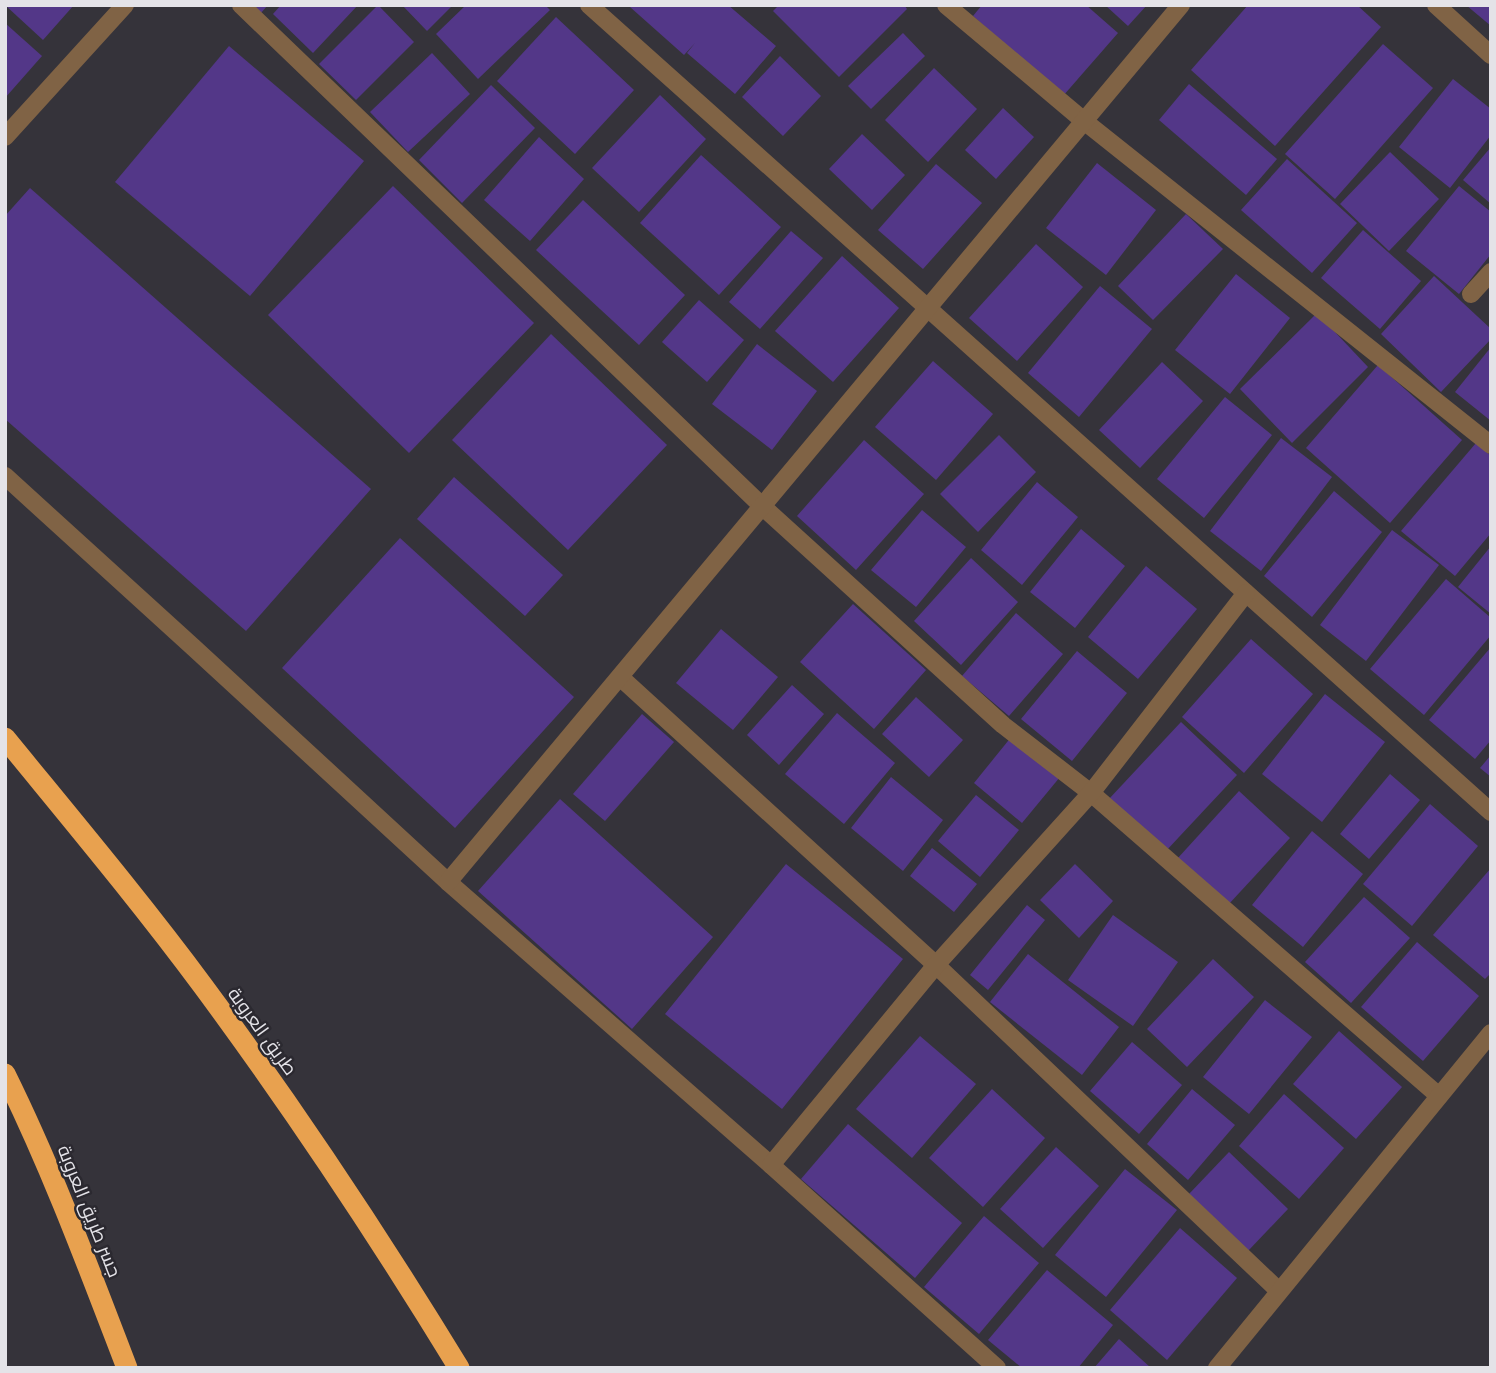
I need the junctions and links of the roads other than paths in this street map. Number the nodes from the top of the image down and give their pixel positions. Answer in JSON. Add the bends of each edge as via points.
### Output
{"nodes":[{"id":1,"x":125,"y":5,"type":"edge"},
{"id":2,"x":241,"y":5,"type":"edge"},
{"id":3,"x":589,"y":5,"type":"edge"},
{"id":4,"x":946,"y":5,"type":"edge"},
{"id":5,"x":1181,"y":5,"type":"edge"},
{"id":6,"x":1436,"y":5,"type":"edge"},
{"id":7,"x":1491,"y":55,"type":"edge"},
{"id":8,"x":1084,"y":121,"type":"junction"},
{"id":9,"x":5,"y":137,"type":"edge"},
{"id":10,"x":1491,"y":272,"type":"edge"},
{"id":11,"x":1471,"y":295,"type":"dead end"},
{"id":12,"x":928,"y":309,"type":"junction"},
{"id":13,"x":1491,"y":445,"type":"edge"},
{"id":14,"x":5,"y":476,"type":"edge"},
{"id":15,"x":762,"y":506,"type":"junction"},
{"id":16,"x":1246,"y":593,"type":"junction"},
{"id":17,"x":620,"y":677,"type":"junction"},
{"id":18,"x":5,"y":738,"type":"edge"},
{"id":19,"x":1091,"y":793,"type":"junction"},
{"id":20,"x":1491,"y":812,"type":"edge"},
{"id":21,"x":448,"y":882,"type":"junction"},
{"id":22,"x":936,"y":965,"type":"junction"},
{"id":23,"x":1491,"y":1032,"type":"edge"},
{"id":24,"x":5,"y":1074,"type":"edge"},
{"id":25,"x":1439,"y":1096,"type":"junction"},
{"id":26,"x":771,"y":1166,"type":"junction"},
{"id":27,"x":1279,"y":1291,"type":"junction"},
{"id":28,"x":127,"y":1368,"type":"edge"},
{"id":29,"x":460,"y":1368,"type":"edge"},
{"id":30,"x":997,"y":1368,"type":"edge"},
{"id":31,"x":1217,"y":1368,"type":"edge"}],
"edges":[{"from":1,"to":9,"type":"street"},
{"from":2,"to":15,"type":"street"},
{"from":3,"to":12,"type":"street"},
{"from":4,"to":8,"type":"street"},
{"from":5,"to":8,"type":"street"},
{"from":6,"to":7,"type":"street"},
{"from":8,"to":12,"type":"street"},
{"from":8,"to":13,"type":"street"},
{"from":10,"to":11,"type":"street"},
{"from":12,"to":15,"type":"street"},
{"from":12,"to":16,"type":"street"},
{"from":14,"to":21,"type":"street"},
{"from":15,"to":17,"type":"street"},
{"from":15,"to":19,"type":"street","via":[[1003,725]]},
{"from":16,"to":19,"type":"street"},
{"from":16,"to":20,"type":"street"},
{"from":17,"to":21,"type":"street"},
{"from":17,"to":22,"type":"street"},
{"from":18,"to":29,"type":"highway","name":"طريق العروبة","via":[[202,985],[345,1188]]},
{"from":19,"to":22,"type":"street"},
{"from":19,"to":25,"type":"street"},
{"from":21,"to":26,"type":"street"},
{"from":22,"to":26,"type":"street"},
{"from":22,"to":27,"type":"street"},
{"from":23,"to":25,"type":"street"},
{"from":24,"to":28,"type":"highway","name":"جسر طريق العروبة","via":[[86,1259]]},
{"from":25,"to":27,"type":"street"},
{"from":26,"to":30,"type":"street"},
{"from":27,"to":31,"type":"street"}]}
